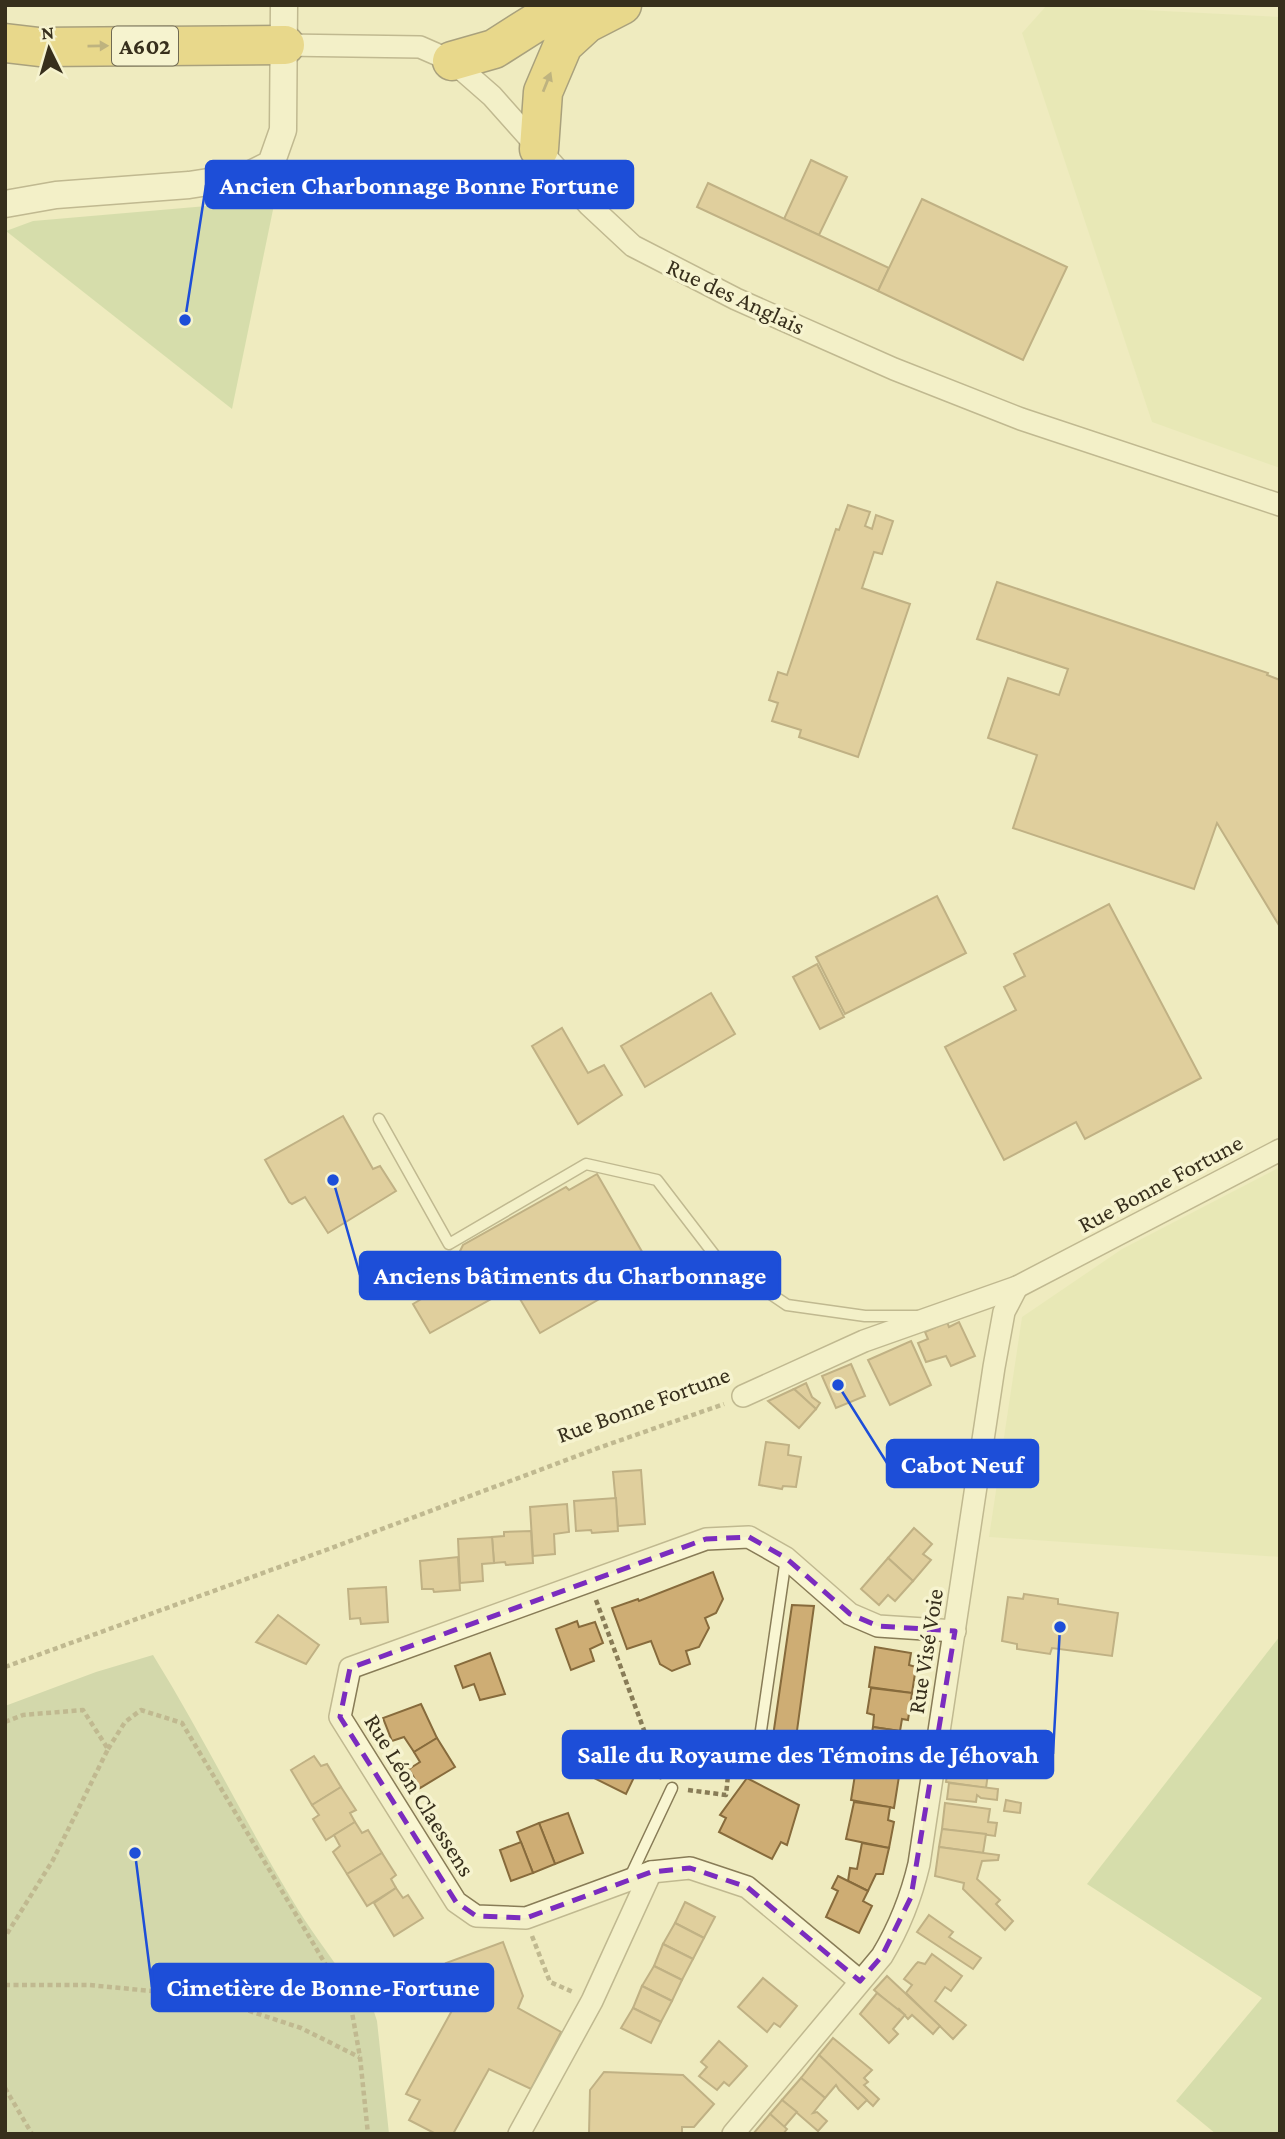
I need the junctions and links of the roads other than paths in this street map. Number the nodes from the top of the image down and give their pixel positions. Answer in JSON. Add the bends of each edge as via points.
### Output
{"nodes":[{"id":1,"x":284,"y":5,"type":"edge"},
{"id":2,"x":585,"y":5,"type":"edge"},
{"id":3,"x":622,"y":5,"type":"edge"},
{"id":4,"x":5,"y":43,"type":"edge"},
{"id":5,"x":285,"y":45,"type":"junction"},
{"id":6,"x":452,"y":61,"type":"junction"},
{"id":7,"x":539,"y":149,"type":"junction"},
{"id":8,"x":5,"y":204,"type":"edge"},
{"id":9,"x":1280,"y":505,"type":"edge"},
{"id":10,"x":379,"y":1119,"type":"dead end"},
{"id":11,"x":1280,"y":1150,"type":"edge"},
{"id":12,"x":1017,"y":1287,"type":"junction"},
{"id":13,"x":930,"y":1316,"type":"junction"},
{"id":14,"x":743,"y":1396,"type":"road end"},
{"id":15,"x":786,"y":1558,"type":"junction"},
{"id":16,"x":955,"y":1631,"type":"junction"},
{"id":17,"x":758,"y":1751,"type":"road end"},
{"id":18,"x":673,"y":1788,"type":"road end"},
{"id":19,"x":651,"y":1872,"type":"junction"},
{"id":20,"x":629,"y":1879,"type":"junction"},
{"id":21,"x":860,"y":1981,"type":"junction"},
{"id":22,"x":519,"y":2134,"type":"edge"},
{"id":23,"x":733,"y":2134,"type":"edge"}],
"edges":[{"from":1,"to":5,"type":"street"},
{"from":2,"to":6,"type":"highway","via":[[535,23],[494,49]]},
{"from":7,"to":3,"type":"highway","one_way":true,"via":[[543,92],[563,45],[587,23]]},
{"from":4,"to":5,"type":"highway","number":"A602","one_way":true,"via":[[39,47]]},
{"from":5,"to":6,"type":"street","name":"Rue des Anglais","via":[[420,47]]},
{"from":5,"to":8,"type":"street","via":[[283,130],[271,164],[247,176],[189,185],[56,195]]},
{"from":6,"to":7,"type":"street","name":"Rue des Anglais","via":[[492,96]]},
{"from":7,"to":9,"type":"street","name":"Rue des Anglais","via":[[633,246],[736,299],[1021,419]]},
{"from":10,"to":13,"type":"lane","via":[[449,1244],[586,1164],[657,1180],[716,1257],[787,1305],[866,1316]]},
{"from":11,"to":12,"type":"street","name":"Rue Bonne Fortune"},
{"from":12,"to":13,"type":"street","name":"Rue Bonne Fortune"},
{"from":12,"to":16,"type":"street","name":"Rue Visé Voie","via":[[1004,1312]]},
{"from":13,"to":14,"type":"street","name":"Rue Bonne Fortune"},
{"from":15,"to":16,"type":"street","name":"Rue Léon Claessens","via":[[850,1614],[878,1626]]},
{"from":15,"to":17,"type":"lane"},
{"from":15,"to":20,"type":"street","name":"Rue Léon Claessens","via":[[749,1537],[706,1539],[350,1668],[340,1717],[456,1902],[476,1916],[526,1919]]},
{"from":16,"to":21,"type":"street","name":"Rue Visé Voie","via":[[911,1897],[882,1956]]},
{"from":18,"to":20,"type":"lane"},
{"from":19,"to":20,"type":"street","name":"Rue Léon Claessens"},
{"from":19,"to":21,"type":"street","name":"Rue Léon Claessens","via":[[690,1868],[747,1887]]},
{"from":19,"to":22,"type":"street","via":[[592,2001]]},
{"from":21,"to":23,"type":"street","name":"Rue Visé Voie"}]}
